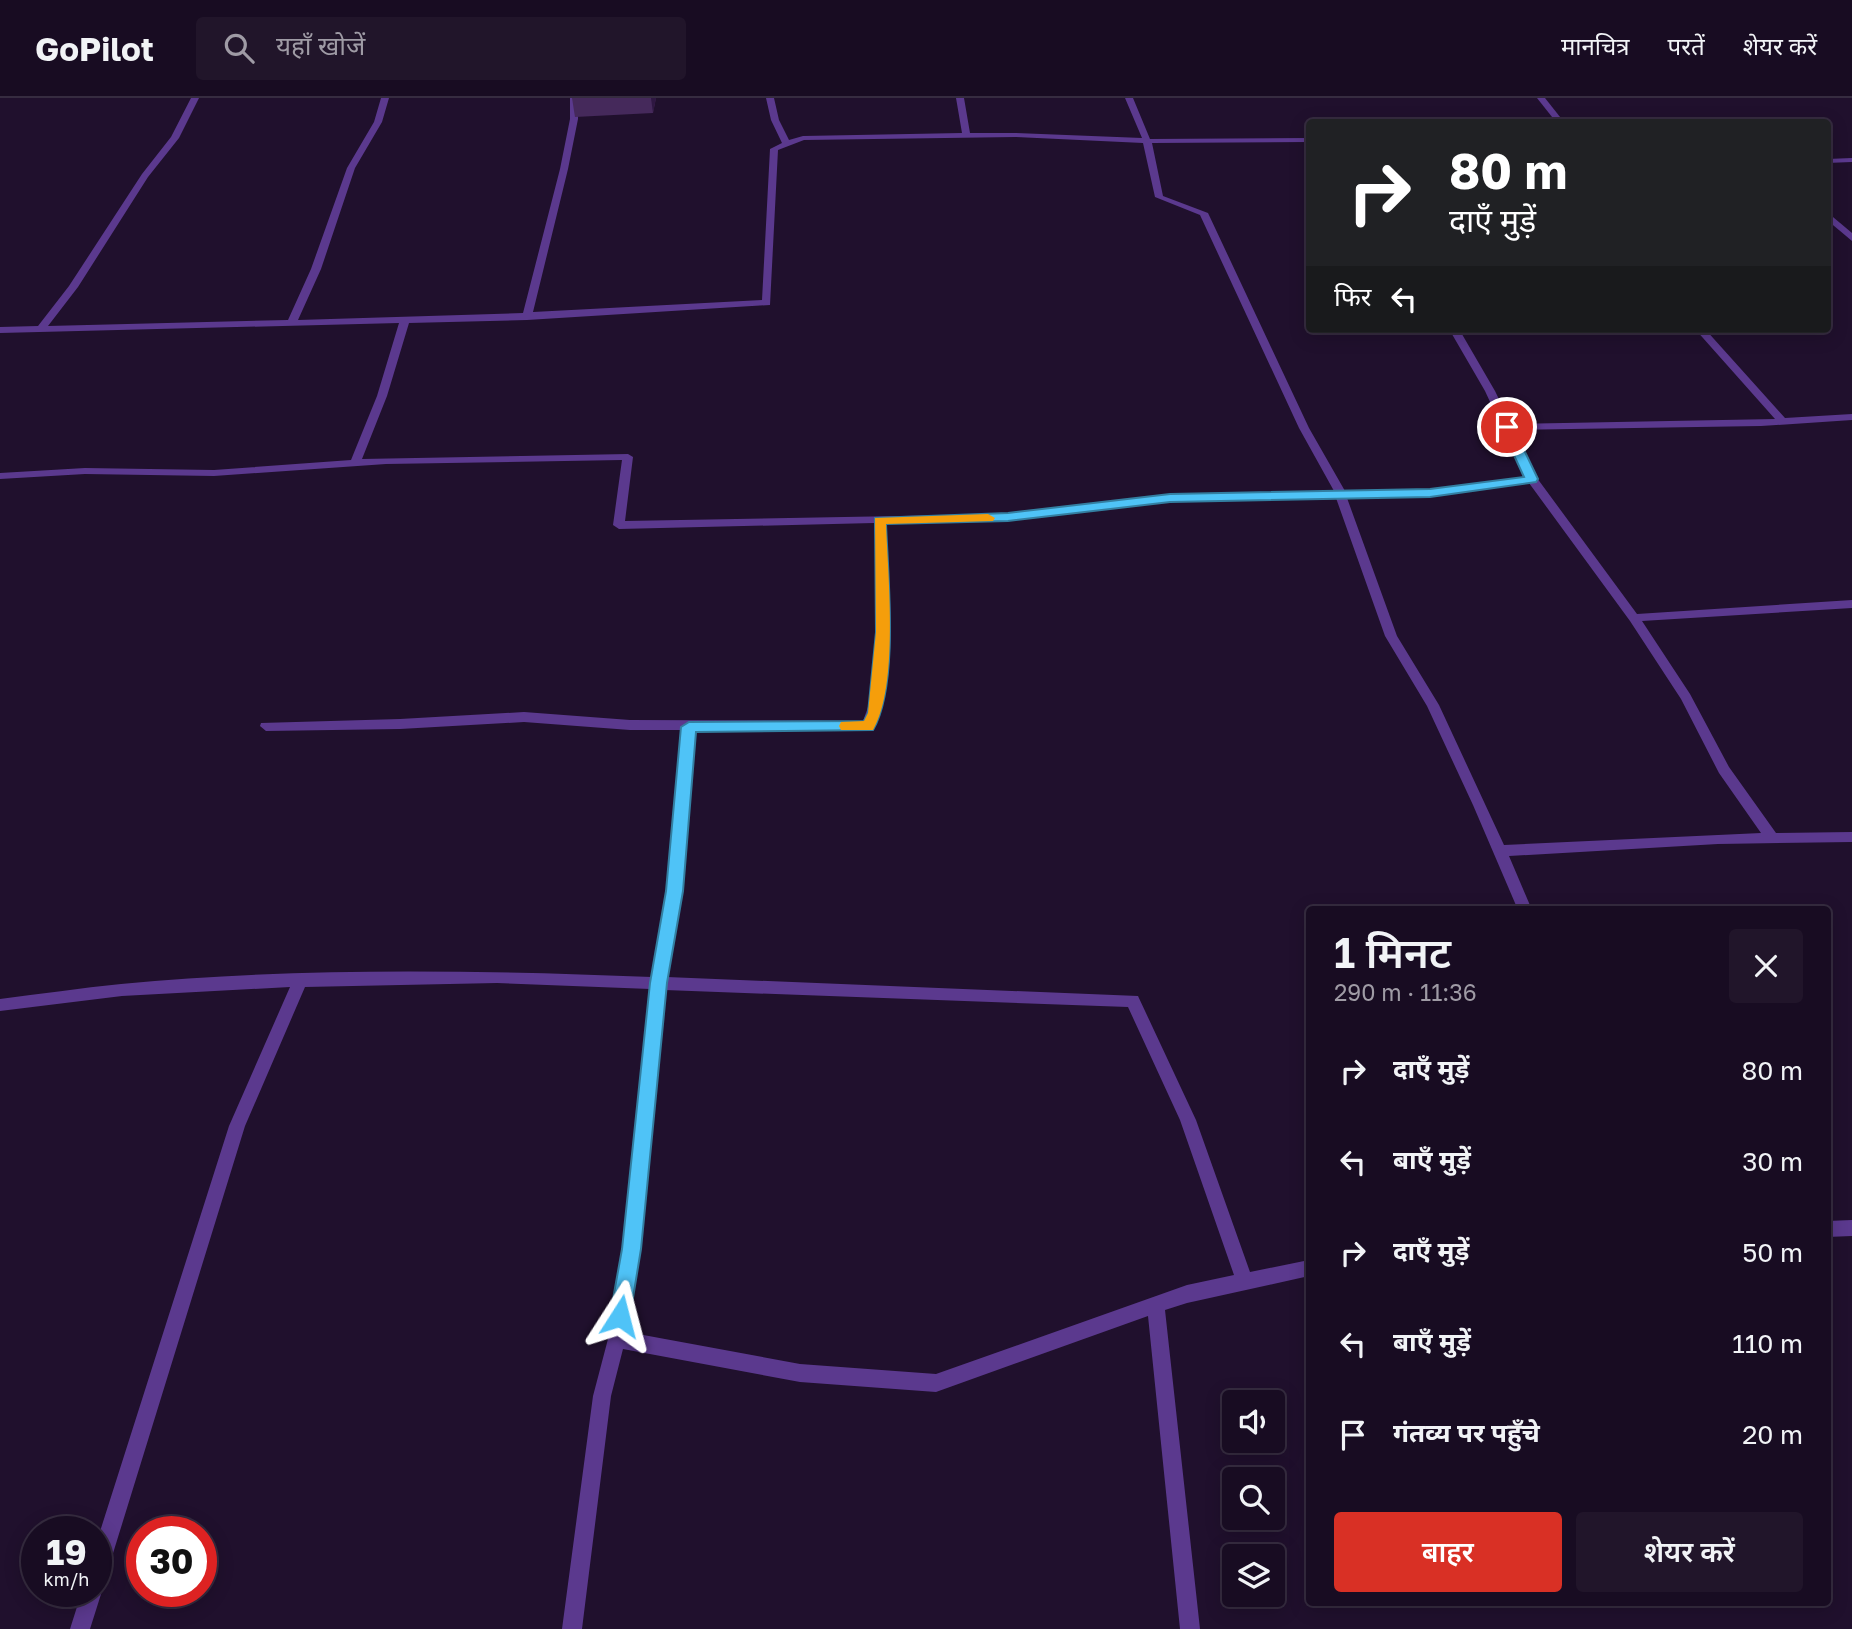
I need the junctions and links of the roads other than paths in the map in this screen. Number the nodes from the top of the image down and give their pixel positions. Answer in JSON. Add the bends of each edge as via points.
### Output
{"nodes":[{"id":1,"x":195,"y":98,"type":"edge"},
{"id":2,"x":385,"y":98,"type":"edge"},
{"id":3,"x":574,"y":98,"type":"edge"},
{"id":4,"x":770,"y":98,"type":"edge"},
{"id":5,"x":960,"y":98,"type":"edge"},
{"id":6,"x":1129,"y":98,"type":"edge"},
{"id":7,"x":1541,"y":98,"type":"edge"},
{"id":8,"x":1558,"y":119,"type":"edge"},
{"id":9,"x":966,"y":136,"type":"junction"},
{"id":10,"x":1306,"y":140,"type":"edge"},
{"id":11,"x":1147,"y":141,"type":"junction"},
{"id":12,"x":787,"y":145,"type":"junction"},
{"id":13,"x":1852,"y":160,"type":"edge"},
{"id":14,"x":1831,"y":161,"type":"edge"},
{"id":15,"x":1831,"y":219,"type":"edge"},
{"id":16,"x":1852,"y":239,"type":"edge"},
{"id":17,"x":527,"y":317,"type":"junction"},
{"id":18,"x":405,"y":320,"type":"junction"},
{"id":19,"x":292,"y":323,"type":"junction"},
{"id":20,"x":40,"y":330,"type":"junction"},
{"id":21,"x":0,"y":331,"type":"edge"},
{"id":22,"x":1456,"y":333,"type":"edge"},
{"id":23,"x":1704,"y":333,"type":"edge"},
{"id":24,"x":1852,"y":417,"type":"edge"},
{"id":25,"x":1783,"y":422,"type":"junction"},
{"id":26,"x":1507,"y":427,"type":"junction"},
{"id":27,"x":355,"y":463,"type":"junction"},
{"id":28,"x":0,"y":476,"type":"edge"},
{"id":29,"x":1532,"y":479,"type":"junction"},
{"id":30,"x":1339,"y":494,"type":"junction"},
{"id":31,"x":879,"y":520,"type":"junction"},
{"id":32,"x":1852,"y":604,"type":"edge"},
{"id":33,"x":1634,"y":618,"type":"junction"},
{"id":34,"x":266,"y":726,"type":"dead end"},
{"id":35,"x":689,"y":727,"type":"junction"},
{"id":36,"x":1852,"y":837,"type":"edge"},
{"id":37,"x":1773,"y":839,"type":"junction"},
{"id":38,"x":1500,"y":852,"type":"junction"},
{"id":39,"x":1523,"y":906,"type":"edge"},
{"id":40,"x":300,"y":981,"type":"junction"},
{"id":41,"x":658,"y":983,"type":"junction"},
{"id":42,"x":0,"y":1005,"type":"edge"},
{"id":43,"x":1852,"y":1228,"type":"edge"},
{"id":44,"x":1831,"y":1229,"type":"edge"},
{"id":45,"x":1306,"y":1269,"type":"edge"},
{"id":46,"x":1245,"y":1281,"type":"junction"},
{"id":47,"x":1156,"y":1305,"type":"junction"},
{"id":48,"x":617,"y":1339,"type":"junction"},
{"id":49,"x":112,"y":1525,"type":"edge"},
{"id":50,"x":87,"y":1607,"type":"edge"},
{"id":51,"x":80,"y":1629,"type":"edge"},
{"id":52,"x":572,"y":1629,"type":"edge"},
{"id":53,"x":1190,"y":1629,"type":"edge"}],
"edges":[{"from":1,"to":20,"type":"street","via":[[175,138]]},
{"from":2,"to":19,"type":"street","via":[[378,122],[351,168]]},
{"from":3,"to":17,"type":"street","via":[[564,169]]},
{"from":4,"to":12,"type":"street"},
{"from":5,"to":9,"type":"street"},
{"from":6,"to":11,"type":"street"},
{"from":7,"to":8,"type":"street"},
{"from":9,"to":11,"type":"street"},
{"from":9,"to":12,"type":"street","via":[[803,138]]},
{"from":10,"to":11,"type":"street"},
{"from":11,"to":30,"type":"street","via":[[1159,197],[1204,213]]},
{"from":12,"to":17,"type":"street","via":[[774,149],[767,303]]},
{"from":13,"to":14,"type":"street"},
{"from":15,"to":16,"type":"street"},
{"from":17,"to":18,"type":"street"},
{"from":18,"to":19,"type":"street"},
{"from":18,"to":27,"type":"street"},
{"from":19,"to":20,"type":"street"},
{"from":20,"to":21,"type":"street"},
{"from":22,"to":26,"type":"street"},
{"from":23,"to":25,"type":"street"},
{"from":24,"to":25,"type":"street"},
{"from":25,"to":26,"type":"street"},
{"from":26,"to":29,"type":"street"},
{"from":27,"to":28,"type":"street","via":[[214,474],[85,471]]},
{"from":27,"to":31,"type":"street","via":[[628,457],[619,525]]},
{"from":29,"to":30,"type":"street","via":[[1430,493]]},
{"from":29,"to":33,"type":"street"},
{"from":30,"to":31,"type":"street","via":[[1170,498],[1008,517]]},
{"from":30,"to":38,"type":"street","via":[[1391,636],[1433,705]]},
{"from":31,"to":35,"type":"street","via":[[883,632],[876,713],[868,726]]},
{"from":32,"to":33,"type":"street"},
{"from":33,"to":37,"type":"street","via":[[1686,697],[1724,770]]},
{"from":34,"to":35,"type":"street","via":[[524,717]]},
{"from":35,"to":41,"type":"street","via":[[674,891]]},
{"from":36,"to":37,"type":"street"},
{"from":37,"to":38,"type":"street"},
{"from":38,"to":39,"type":"street"},
{"from":40,"to":41,"type":"street","via":[[497,976]]},
{"from":40,"to":42,"type":"street","via":[[122,990]]},
{"from":40,"to":49,"type":"street","via":[[237,1126]]},
{"from":41,"to":46,"type":"street","via":[[1133,1001],[1188,1120]]},
{"from":41,"to":48,"type":"street","via":[[632,1249]]},
{"from":43,"to":44,"type":"street"},
{"from":45,"to":46,"type":"street"},
{"from":46,"to":47,"type":"street"},
{"from":47,"to":48,"type":"street","via":[[936,1383],[800,1373]]},
{"from":47,"to":53,"type":"street"},
{"from":48,"to":52,"type":"street","via":[[602,1396]]},
{"from":50,"to":51,"type":"street"}]}
